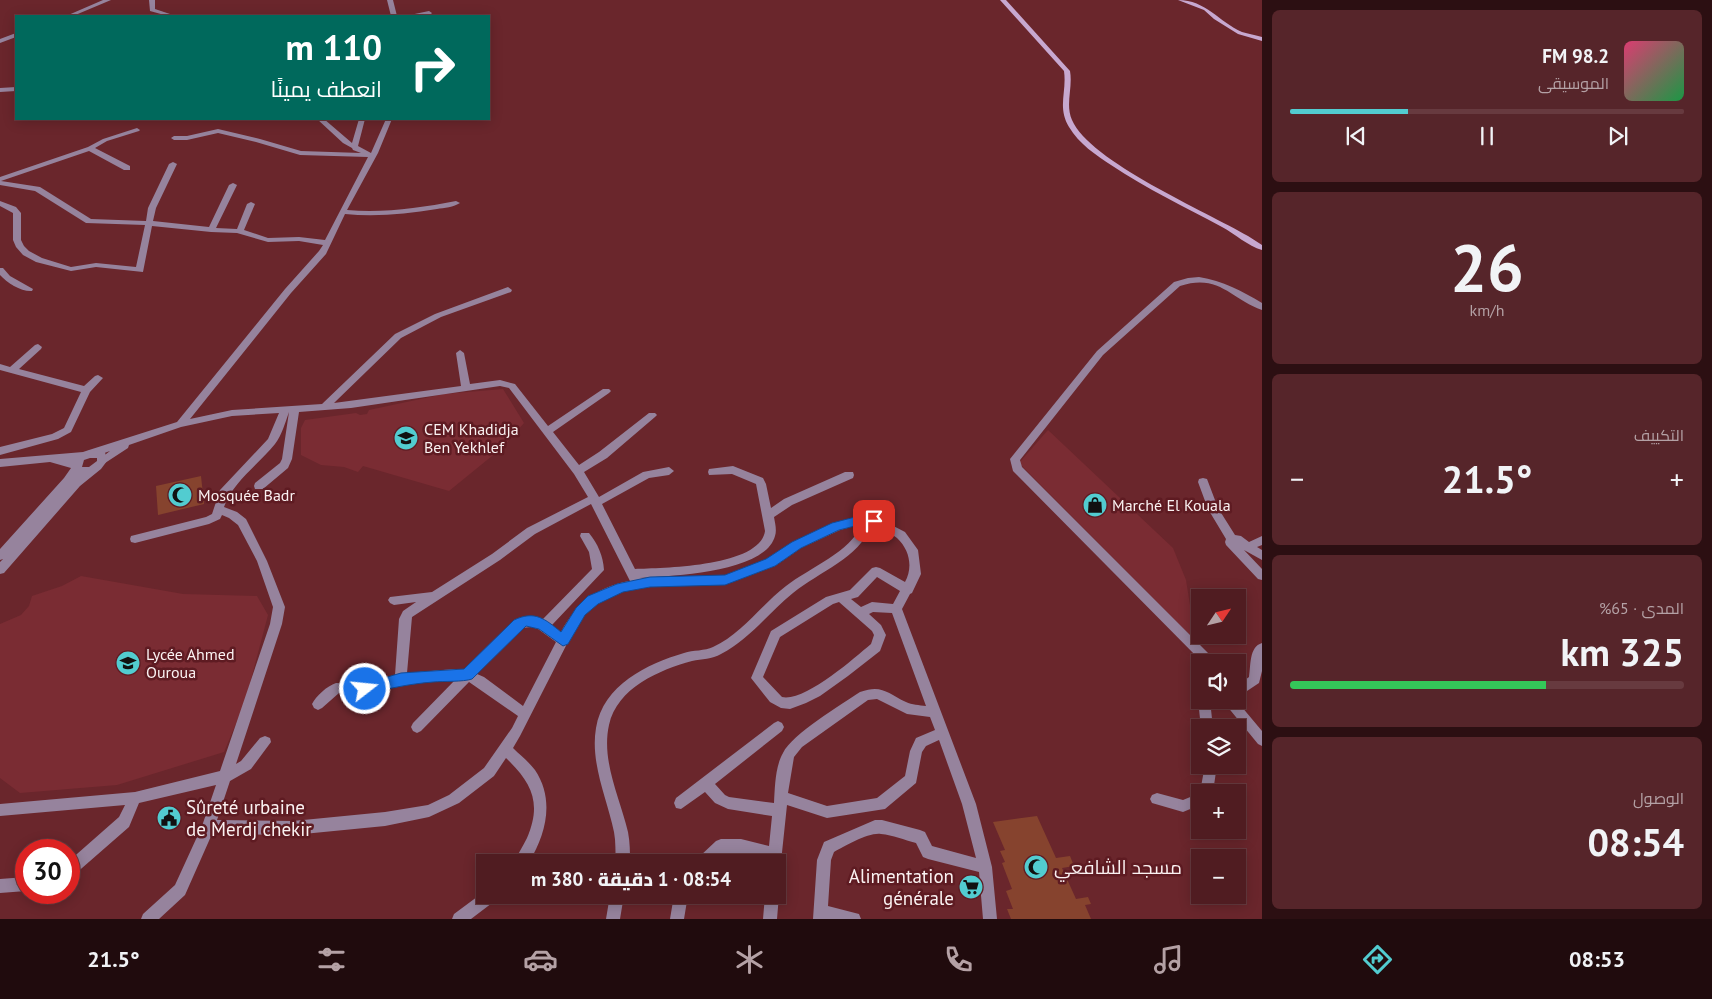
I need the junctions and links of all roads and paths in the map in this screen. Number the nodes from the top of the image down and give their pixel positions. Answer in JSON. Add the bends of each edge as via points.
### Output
{"nodes":[{"id":1,"x":108,"y":0,"type":"edge"},
{"id":2,"x":152,"y":0,"type":"edge"},
{"id":3,"x":390,"y":0,"type":"edge"},
{"id":4,"x":1003,"y":0,"type":"edge"},
{"id":5,"x":1181,"y":0,"type":"edge"},
{"id":6,"x":429,"y":13,"type":"dead end"},
{"id":7,"x":71,"y":15,"type":"edge"},
{"id":8,"x":170,"y":15,"type":"edge"},
{"id":9,"x":394,"y":15,"type":"edge"},
{"id":10,"x":415,"y":15,"type":"edge"},
{"id":11,"x":15,"y":35,"type":"edge"},
{"id":12,"x":1262,"y":39,"type":"edge"},
{"id":13,"x":0,"y":41,"type":"edge"},
{"id":14,"x":15,"y":88,"type":"edge"},
{"id":15,"x":0,"y":90,"type":"edge"},
{"id":16,"x":321,"y":120,"type":"edge"},
{"id":17,"x":362,"y":120,"type":"edge"},
{"id":18,"x":389,"y":120,"type":"edge"},
{"id":19,"x":136,"y":130,"type":"dead end"},
{"id":20,"x":174,"y":138,"type":"dead end"},
{"id":21,"x":90,"y":148,"type":"junction"},
{"id":22,"x":355,"y":149,"type":"junction"},
{"id":23,"x":373,"y":155,"type":"junction"},
{"id":24,"x":172,"y":164,"type":"dead end"},
{"id":25,"x":127,"y":168,"type":"dead end"},
{"id":26,"x":0,"y":181,"type":"edge"},
{"id":27,"x":233,"y":185,"type":"dead end"},
{"id":28,"x":0,"y":203,"type":"edge"},
{"id":29,"x":456,"y":203,"type":"dead end"},
{"id":30,"x":251,"y":204,"type":"dead end"},
{"id":31,"x":343,"y":212,"type":"junction"},
{"id":32,"x":150,"y":223,"type":"junction"},
{"id":33,"x":211,"y":230,"type":"junction"},
{"id":34,"x":240,"y":232,"type":"junction"},
{"id":35,"x":328,"y":243,"type":"junction"},
{"id":36,"x":1262,"y":248,"type":"edge"},
{"id":37,"x":0,"y":270,"type":"edge"},
{"id":38,"x":30,"y":289,"type":"dead end"},
{"id":39,"x":508,"y":290,"type":"dead end"},
{"id":40,"x":1262,"y":307,"type":"edge"},
{"id":41,"x":38,"y":347,"type":"dead end"},
{"id":42,"x":460,"y":353,"type":"dead end"},
{"id":43,"x":0,"y":367,"type":"edge"},
{"id":44,"x":11,"y":371,"type":"junction"},
{"id":45,"x":98,"y":378,"type":"dead end"},
{"id":46,"x":466,"y":387,"type":"junction"},
{"id":47,"x":86,"y":390,"type":"junction"},
{"id":48,"x":606,"y":391,"type":"dead end"},
{"id":49,"x":325,"y":406,"type":"junction"},
{"id":50,"x":290,"y":408,"type":"junction"},
{"id":51,"x":652,"y":415,"type":"dead end"},
{"id":52,"x":180,"y":424,"type":"junction"},
{"id":53,"x":547,"y":432,"type":"junction"},
{"id":54,"x":132,"y":441,"type":"junction"},
{"id":55,"x":0,"y":451,"type":"edge"},
{"id":56,"x":89,"y":454,"type":"junction"},
{"id":57,"x":49,"y":459,"type":"junction"},
{"id":58,"x":102,"y":461,"type":"junction"},
{"id":59,"x":0,"y":463,"type":"edge"},
{"id":60,"x":76,"y":467,"type":"junction"},
{"id":61,"x":93,"y":470,"type":"junction"},
{"id":62,"x":578,"y":471,"type":"junction"},
{"id":63,"x":669,"y":471,"type":"dead end"},
{"id":64,"x":713,"y":472,"type":"dead end"},
{"id":65,"x":848,"y":474,"type":"dead end"},
{"id":66,"x":1203,"y":482,"type":"dead end"},
{"id":67,"x":260,"y":486,"type":"dead end"},
{"id":68,"x":595,"y":501,"type":"junction"},
{"id":69,"x":218,"y":509,"type":"junction"},
{"id":70,"x":767,"y":516,"type":"junction"},
{"id":71,"x":868,"y":521,"type":"junction"},
{"id":72,"x":586,"y":536,"type":"dead end"},
{"id":73,"x":135,"y":539,"type":"dead end"},
{"id":74,"x":1232,"y":539,"type":"junction"},
{"id":75,"x":1262,"y":540,"type":"edge"},
{"id":76,"x":1248,"y":547,"type":"junction"},
{"id":77,"x":0,"y":556,"type":"edge"},
{"id":78,"x":1262,"y":556,"type":"edge"},
{"id":79,"x":0,"y":570,"type":"edge"},
{"id":80,"x":1262,"y":576,"type":"edge"},
{"id":81,"x":636,"y":579,"type":"junction"},
{"id":82,"x":908,"y":590,"type":"junction"},
{"id":83,"x":434,"y":596,"type":"junction"},
{"id":84,"x":841,"y":597,"type":"junction"},
{"id":85,"x":394,"y":600,"type":"dead end"},
{"id":86,"x":896,"y":609,"type":"junction"},
{"id":87,"x":860,"y":613,"type":"junction"},
{"id":88,"x":544,"y":626,"type":"junction"},
{"id":89,"x":563,"y":640,"type":"junction"},
{"id":90,"x":1262,"y":648,"type":"edge"},
{"id":91,"x":1196,"y":654,"type":"edge"},
{"id":92,"x":467,"y":675,"type":"junction"},
{"id":93,"x":401,"y":679,"type":"junction"},
{"id":94,"x":1246,"y":686,"type":"edge"},
{"id":95,"x":318,"y":704,"type":"dead end"},
{"id":96,"x":1236,"y":709,"type":"edge"},
{"id":97,"x":934,"y":712,"type":"junction"},
{"id":98,"x":525,"y":714,"type":"junction"},
{"id":99,"x":417,"y":727,"type":"dead end"},
{"id":100,"x":778,"y":727,"type":"dead end"},
{"id":101,"x":942,"y":733,"type":"junction"},
{"id":102,"x":1262,"y":740,"type":"edge"},
{"id":103,"x":265,"y":742,"type":"dead end"},
{"id":104,"x":504,"y":749,"type":"junction"},
{"id":105,"x":226,"y":776,"type":"junction"},
{"id":106,"x":707,"y":784,"type":"junction"},
{"id":107,"x":136,"y":798,"type":"junction"},
{"id":108,"x":1157,"y":799,"type":"dead end"},
{"id":109,"x":681,"y":803,"type":"dead end"},
{"id":110,"x":780,"y":803,"type":"junction"},
{"id":111,"x":1191,"y":803,"type":"edge"},
{"id":112,"x":0,"y":810,"type":"edge"},
{"id":113,"x":208,"y":827,"type":"junction"},
{"id":114,"x":527,"y":854,"type":"edge"},
{"id":115,"x":622,"y":854,"type":"edge"},
{"id":116,"x":712,"y":854,"type":"edge"},
{"id":117,"x":764,"y":854,"type":"edge"},
{"id":118,"x":775,"y":854,"type":"edge"},
{"id":119,"x":80,"y":860,"type":"edge"},
{"id":120,"x":985,"y":867,"type":"junction"},
{"id":121,"x":15,"y":885,"type":"edge"},
{"id":122,"x":0,"y":886,"type":"edge"},
{"id":123,"x":479,"y":904,"type":"edge"},
{"id":124,"x":615,"y":904,"type":"edge"},
{"id":125,"x":680,"y":904,"type":"edge"},
{"id":126,"x":771,"y":904,"type":"edge"},
{"id":127,"x":821,"y":915,"type":"edge"},
{"id":128,"x":148,"y":919,"type":"edge"},
{"id":129,"x":459,"y":919,"type":"edge"},
{"id":130,"x":612,"y":919,"type":"edge"},
{"id":131,"x":677,"y":919,"type":"edge"},
{"id":132,"x":770,"y":919,"type":"edge"},
{"id":133,"x":854,"y":919,"type":"edge"},
{"id":134,"x":990,"y":919,"type":"edge"}],
"edges":[{"from":1,"to":7,"type":"street"},
{"from":2,"to":8,"type":"street","via":[[152,10]]},
{"from":3,"to":9,"type":"street"},
{"from":4,"to":36,"type":"main road","via":[[1067,71],[1065,109],[1081,138],[1098,154],[1156,191]]},
{"from":5,"to":12,"type":"main road","via":[[1206,9],[1240,33]]},
{"from":6,"to":10,"type":"street"},
{"from":11,"to":13,"type":"street"},
{"from":14,"to":15,"type":"street"},
{"from":16,"to":22,"type":"street"},
{"from":17,"to":22,"type":"street"},
{"from":18,"to":23,"type":"street"},
{"from":19,"to":21,"type":"street"},
{"from":20,"to":23,"type":"street","via":[[218,131],[300,153]]},
{"from":21,"to":25,"type":"street"},
{"from":21,"to":26,"type":"street"},
{"from":22,"to":23,"type":"street"},
{"from":23,"to":31,"type":"street"},
{"from":24,"to":32,"type":"street","via":[[152,208]]},
{"from":26,"to":32,"type":"street","via":[[37,189],[89,220]]},
{"from":27,"to":33,"type":"street"},
{"from":28,"to":32,"type":"street","via":[[17,214],[17,240],[26,253],[71,269],[96,265],[140,270]]},
{"from":29,"to":31,"type":"street","via":[[403,213]]},
{"from":30,"to":34,"type":"street"},
{"from":31,"to":35,"type":"street"},
{"from":32,"to":33,"type":"street"},
{"from":33,"to":34,"type":"street"},
{"from":34,"to":35,"type":"street","via":[[268,240],[299,239]]},
{"from":35,"to":52,"type":"street"},
{"from":37,"to":38,"type":"street","via":[[7,278]]},
{"from":39,"to":49,"type":"street","via":[[410,328]]},
{"from":40,"to":91,"type":"street","via":[[1212,281],[1187,279],[1177,284],[1100,353],[1015,460],[1017,468]]},
{"from":41,"to":44,"type":"street"},
{"from":42,"to":46,"type":"street"},
{"from":43,"to":44,"type":"street"},
{"from":44,"to":47,"type":"street"},
{"from":45,"to":47,"type":"street"},
{"from":46,"to":49,"type":"street"},
{"from":46,"to":53,"type":"street","via":[[500,383],[512,386]]},
{"from":47,"to":55,"type":"street","via":[[71,426],[62,434]]},
{"from":48,"to":53,"type":"street"},
{"from":49,"to":50,"type":"street"},
{"from":50,"to":52,"type":"street","via":[[232,413]]},
{"from":50,"to":67,"type":"street","via":[[287,460]]},
{"from":50,"to":69,"type":"street","via":[[272,441],[224,493]]},
{"from":51,"to":62,"type":"street"},
{"from":52,"to":54,"type":"street"},
{"from":53,"to":62,"type":"street"},
{"from":54,"to":56,"type":"street"},
{"from":54,"to":58,"type":"street"},
{"from":56,"to":57,"type":"street"},
{"from":56,"to":58,"type":"street","via":[[101,455]]},
{"from":56,"to":60,"type":"street","via":[[78,461]]},
{"from":57,"to":59,"type":"street"},
{"from":57,"to":60,"type":"street"},
{"from":58,"to":61,"type":"street"},
{"from":60,"to":61,"type":"street","via":[[85,472]]},
{"from":60,"to":77,"type":"street","via":[[68,481]]},
{"from":61,"to":79,"type":"street","via":[[76,483]]},
{"from":62,"to":68,"type":"street"},
{"from":63,"to":68,"type":"street","via":[[647,475]]},
{"from":64,"to":70,"type":"street","via":[[733,470],[759,481]]},
{"from":65,"to":70,"type":"street","via":[[788,502]]},
{"from":66,"to":74,"type":"street"},
{"from":68,"to":81,"type":"street"},
{"from":68,"to":83,"type":"street","via":[[531,531]]},
{"from":69,"to":73,"type":"street","via":[[216,516],[209,520]]},
{"from":69,"to":105,"type":"street","via":[[242,522],[262,561],[279,607]]},
{"from":70,"to":81,"type":"street","via":[[770,538],[750,556],[709,568]]},
{"from":71,"to":81,"type":"street","via":[[859,520],[836,527],[797,545],[771,563],[725,580],[650,582]]},
{"from":71,"to":82,"type":"street","via":[[901,535],[914,553],[915,574]]},
{"from":71,"to":115,"type":"street","via":[[866,530],[846,551],[790,589],[726,645],[715,652],[697,654],[668,664],[618,695],[606,714],[602,735],[603,757],[620,829]]},
{"from":72,"to":88,"type":"street","via":[[594,549],[598,570]]},
{"from":74,"to":76,"type":"street"},
{"from":74,"to":80,"type":"street","via":[[1230,542]]},
{"from":75,"to":76,"type":"street"},
{"from":76,"to":78,"type":"street"},
{"from":81,"to":89,"type":"street","via":[[593,600],[581,611]]},
{"from":82,"to":84,"type":"street","via":[[876,571],[854,594]]},
{"from":82,"to":86,"type":"street"},
{"from":83,"to":85,"type":"street"},
{"from":83,"to":93,"type":"street","via":[[405,618]]},
{"from":84,"to":87,"type":"street"},
{"from":84,"to":87,"type":"street","via":[[830,600],[775,634],[756,678],[774,699],[782,704],[791,704],[808,697],[876,647],[880,635],[877,628]]},
{"from":86,"to":87,"type":"street","via":[[872,607]]},
{"from":86,"to":97,"type":"street"},
{"from":88,"to":89,"type":"street"},
{"from":88,"to":92,"type":"street","via":[[526,620],[518,624]]},
{"from":89,"to":98,"type":"street"},
{"from":90,"to":94,"type":"street","via":[[1258,654],[1256,679]]},
{"from":92,"to":93,"type":"street"},
{"from":92,"to":98,"type":"street","via":[[480,680]]},
{"from":92,"to":99,"type":"street"},
{"from":93,"to":95,"type":"street","via":[[374,688],[336,688]]},
{"from":96,"to":102,"type":"street"},
{"from":97,"to":101,"type":"street"},
{"from":97,"to":110,"type":"street","via":[[914,711],[882,694],[864,696],[797,743],[788,755]]},
{"from":98,"to":104,"type":"street"},
{"from":100,"to":106,"type":"street"},
{"from":101,"to":110,"type":"street","via":[[921,742],[911,779],[880,804],[827,812]]},
{"from":101,"to":120,"type":"street","via":[[969,804]]},
{"from":103,"to":105,"type":"street","via":[[246,765]]},
{"from":104,"to":113,"type":"street","via":[[489,772],[454,799],[429,811],[293,828]]},
{"from":104,"to":114,"type":"street","via":[[529,773],[540,797],[540,822]]},
{"from":105,"to":107,"type":"street"},
{"from":105,"to":113,"type":"street"},
{"from":106,"to":109,"type":"street"},
{"from":106,"to":110,"type":"street","via":[[728,803]]},
{"from":107,"to":112,"type":"street"},
{"from":107,"to":119,"type":"street","via":[[124,822]]},
{"from":108,"to":111,"type":"street","via":[[1183,806]]},
{"from":110,"to":118,"type":"street"},
{"from":113,"to":128,"type":"street","via":[[180,890]]},
{"from":116,"to":117,"type":"street","via":[[721,846],[741,846]]},
{"from":120,"to":127,"type":"street","via":[[928,852],[920,837],[874,827],[829,847],[824,860]]},
{"from":120,"to":134,"type":"street"},
{"from":121,"to":122,"type":"street"},
{"from":123,"to":129,"type":"street"},
{"from":124,"to":130,"type":"street"},
{"from":125,"to":131,"type":"street"},
{"from":126,"to":132,"type":"street"},
{"from":127,"to":133,"type":"street"}]}
